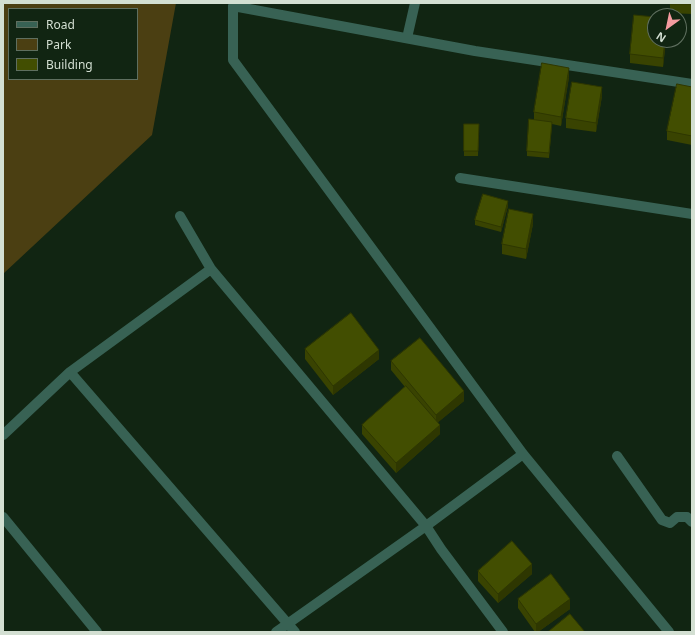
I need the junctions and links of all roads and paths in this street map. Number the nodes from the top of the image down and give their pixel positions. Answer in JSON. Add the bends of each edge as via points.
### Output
{"nodes":[{"id":1,"x":415,"y":3,"type":"edge"},
{"id":2,"x":233,"y":5,"type":"edge"},
{"id":3,"x":407,"y":38,"type":"junction"},
{"id":4,"x":692,"y":84,"type":"edge"},
{"id":5,"x":460,"y":178,"type":"dead end"},
{"id":6,"x":692,"y":214,"type":"edge"},
{"id":7,"x":180,"y":216,"type":"dead end"},
{"id":8,"x":211,"y":269,"type":"junction"},
{"id":9,"x":70,"y":372,"type":"junction"},
{"id":10,"x":3,"y":435,"type":"edge"},
{"id":11,"x":523,"y":454,"type":"junction"},
{"id":12,"x":617,"y":456,"type":"dead end"},
{"id":13,"x":3,"y":517,"type":"edge"},
{"id":14,"x":692,"y":522,"type":"edge"},
{"id":15,"x":426,"y":526,"type":"junction"},
{"id":16,"x":288,"y":623,"type":"junction"},
{"id":17,"x":97,"y":632,"type":"edge"},
{"id":18,"x":276,"y":632,"type":"edge"},
{"id":19,"x":295,"y":632,"type":"edge"},
{"id":20,"x":503,"y":632,"type":"edge"},
{"id":21,"x":669,"y":632,"type":"edge"}],
"edges":[{"from":1,"to":3,"type":"street"},
{"from":2,"to":3,"type":"street"},
{"from":2,"to":11,"type":"street","via":[[233,60]]},
{"from":3,"to":4,"type":"street"},
{"from":5,"to":6,"type":"street"},
{"from":7,"to":8,"type":"street"},
{"from":8,"to":9,"type":"street"},
{"from":8,"to":15,"type":"street"},
{"from":9,"to":10,"type":"street"},
{"from":9,"to":16,"type":"street"},
{"from":11,"to":15,"type":"street"},
{"from":11,"to":21,"type":"street"},
{"from":12,"to":14,"type":"street","via":[[662,520],[670,523],[676,517],[687,517]]},
{"from":13,"to":17,"type":"street"},
{"from":15,"to":16,"type":"street"},
{"from":15,"to":20,"type":"street"},
{"from":16,"to":18,"type":"street"},
{"from":16,"to":19,"type":"street"}]}
